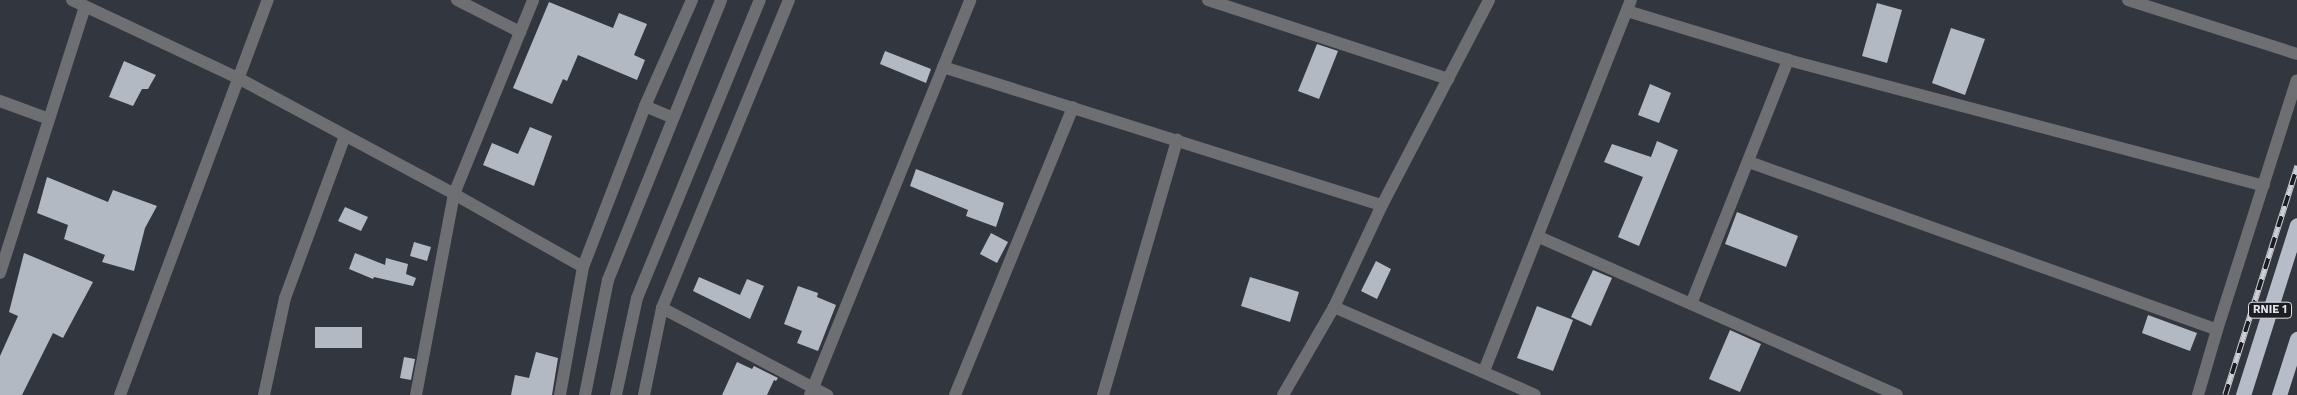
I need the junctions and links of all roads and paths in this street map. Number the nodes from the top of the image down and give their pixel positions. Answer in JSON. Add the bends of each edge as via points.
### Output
{"nodes":[{"id":1,"x":72,"y":0,"type":"edge"},
{"id":2,"x":268,"y":0,"type":"edge"},
{"id":3,"x":457,"y":0,"type":"edge"},
{"id":4,"x":533,"y":0,"type":"edge"},
{"id":5,"x":692,"y":0,"type":"edge"},
{"id":6,"x":721,"y":0,"type":"edge"},
{"id":7,"x":760,"y":0,"type":"edge"},
{"id":8,"x":789,"y":0,"type":"edge"},
{"id":9,"x":970,"y":0,"type":"edge"},
{"id":10,"x":1208,"y":0,"type":"edge"},
{"id":11,"x":1489,"y":0,"type":"edge"},
{"id":12,"x":2128,"y":0,"type":"edge"},
{"id":13,"x":1629,"y":5,"type":"edge"},
{"id":14,"x":85,"y":6,"type":"junction"},
{"id":15,"x":520,"y":32,"type":"junction"},
{"id":16,"x":2297,"y":54,"type":"edge"},
{"id":17,"x":1788,"y":60,"type":"junction"},
{"id":18,"x":942,"y":66,"type":"junction"},
{"id":19,"x":238,"y":78,"type":"junction"},
{"id":20,"x":1448,"y":79,"type":"junction"},
{"id":21,"x":2297,"y":80,"type":"edge"},
{"id":22,"x":0,"y":101,"type":"edge"},
{"id":23,"x":645,"y":106,"type":"junction"},
{"id":24,"x":1073,"y":107,"type":"junction"},
{"id":25,"x":673,"y":118,"type":"junction"},
{"id":26,"x":49,"y":119,"type":"junction"},
{"id":27,"x":345,"y":136,"type":"junction"},
{"id":28,"x":1178,"y":140,"type":"junction"},
{"id":29,"x":1749,"y":162,"type":"junction"},
{"id":30,"x":2264,"y":186,"type":"junction"},
{"id":31,"x":454,"y":194,"type":"junction"},
{"id":32,"x":1382,"y":205,"type":"junction"},
{"id":33,"x":2297,"y":225,"type":"edge"},
{"id":34,"x":1539,"y":237,"type":"junction"},
{"id":35,"x":583,"y":267,"type":"junction"},
{"id":36,"x":0,"y":273,"type":"edge"},
{"id":37,"x":1691,"y":304,"type":"junction"},
{"id":38,"x":1334,"y":307,"type":"junction"},
{"id":39,"x":662,"y":308,"type":"junction"},
{"id":40,"x":2217,"y":330,"type":"junction"},
{"id":41,"x":2297,"y":339,"type":"edge"},
{"id":42,"x":1484,"y":371,"type":"junction"},
{"id":43,"x":811,"y":391,"type":"edge"},
{"id":44,"x":120,"y":395,"type":"edge"},
{"id":45,"x":264,"y":395,"type":"edge"},
{"id":46,"x":416,"y":395,"type":"edge"},
{"id":47,"x":560,"y":395,"type":"edge"},
{"id":48,"x":585,"y":395,"type":"edge"},
{"id":49,"x":616,"y":395,"type":"edge"},
{"id":50,"x":644,"y":395,"type":"edge"},
{"id":51,"x":827,"y":395,"type":"edge"},
{"id":52,"x":956,"y":395,"type":"edge"},
{"id":53,"x":1103,"y":395,"type":"edge"},
{"id":54,"x":1283,"y":395,"type":"edge"},
{"id":55,"x":1536,"y":395,"type":"edge"},
{"id":56,"x":1897,"y":395,"type":"edge"},
{"id":57,"x":2198,"y":395,"type":"edge"},
{"id":58,"x":2243,"y":395,"type":"edge"},
{"id":59,"x":2279,"y":395,"type":"edge"}],
"edges":[{"from":1,"to":14,"type":"street"},
{"from":2,"to":19,"type":"street"},
{"from":3,"to":15,"type":"street"},
{"from":4,"to":15,"type":"street"},
{"from":5,"to":23,"type":"street"},
{"from":6,"to":25,"type":"street"},
{"from":7,"to":49,"type":"street","via":[[637,298]]},
{"from":8,"to":39,"type":"street"},
{"from":9,"to":18,"type":"street"},
{"from":10,"to":20,"type":"street"},
{"from":11,"to":20,"type":"street"},
{"from":12,"to":16,"type":"street"},
{"from":13,"to":17,"type":"street"},
{"from":13,"to":34,"type":"street"},
{"from":14,"to":19,"type":"street"},
{"from":14,"to":26,"type":"street"},
{"from":15,"to":31,"type":"street"},
{"from":17,"to":29,"type":"street"},
{"from":17,"to":30,"type":"street"},
{"from":18,"to":24,"type":"street"},
{"from":18,"to":43,"type":"street"},
{"from":19,"to":27,"type":"street"},
{"from":19,"to":44,"type":"street"},
{"from":20,"to":32,"type":"street"},
{"from":21,"to":30,"type":"street"},
{"from":22,"to":26,"type":"street"},
{"from":23,"to":25,"type":"street"},
{"from":23,"to":35,"type":"street"},
{"from":24,"to":28,"type":"street"},
{"from":24,"to":52,"type":"street"},
{"from":25,"to":48,"type":"street","via":[[608,280]]},
{"from":26,"to":36,"type":"street"},
{"from":27,"to":31,"type":"street"},
{"from":27,"to":45,"type":"street","via":[[285,298]]},
{"from":28,"to":32,"type":"street"},
{"from":28,"to":53,"type":"street"},
{"from":29,"to":37,"type":"street"},
{"from":29,"to":40,"type":"street"},
{"from":30,"to":40,"type":"street"},
{"from":31,"to":35,"type":"street"},
{"from":31,"to":46,"type":"street"},
{"from":32,"to":38,"type":"street"},
{"from":33,"to":58,"type":"highway","number":"RNIE 1"},
{"from":34,"to":37,"type":"street"},
{"from":34,"to":42,"type":"street"},
{"from":35,"to":47,"type":"street"},
{"from":37,"to":56,"type":"street"},
{"from":38,"to":42,"type":"street"},
{"from":38,"to":54,"type":"street"},
{"from":39,"to":43,"type":"street"},
{"from":39,"to":50,"type":"street"},
{"from":40,"to":57,"type":"street"},
{"from":41,"to":59,"type":"highway"},
{"from":42,"to":55,"type":"street"},
{"from":43,"to":51,"type":"street"}]}
